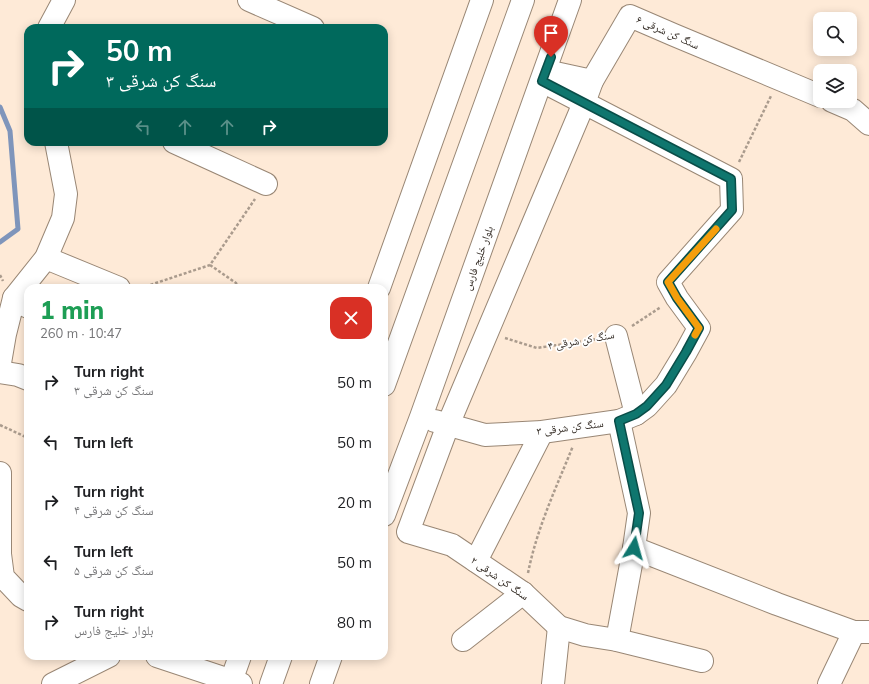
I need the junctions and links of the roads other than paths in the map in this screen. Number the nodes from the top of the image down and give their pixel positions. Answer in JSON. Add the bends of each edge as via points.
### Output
{"nodes":[{"id":1,"x":64,"y":0,"type":"edge"},
{"id":2,"x":249,"y":0,"type":"edge"},
{"id":3,"x":482,"y":0,"type":"edge"},
{"id":4,"x":523,"y":0,"type":"edge"},
{"id":5,"x":570,"y":0,"type":"edge"},
{"id":6,"x":51,"y":24,"type":"edge"},
{"id":7,"x":304,"y":24,"type":"edge"},
{"id":8,"x":544,"y":76,"type":"junction"},
{"id":9,"x":592,"y":81,"type":"junction"},
{"id":10,"x":813,"y":93,"type":"edge"},
{"id":11,"x":584,"y":103,"type":"junction"},
{"id":12,"x":848,"y":108,"type":"edge"},
{"id":13,"x":869,"y":124,"type":"edge"},
{"id":14,"x":57,"y":146,"type":"edge"},
{"id":15,"x":183,"y":146,"type":"edge"},
{"id":16,"x":266,"y":184,"type":"road end"},
{"id":17,"x":46,"y":258,"type":"junction"},
{"id":18,"x":32,"y":284,"type":"edge"},
{"id":19,"x":109,"y":284,"type":"edge"},
{"id":20,"x":380,"y":284,"type":"edge"},
{"id":21,"x":21,"y":303,"type":"edge"},
{"id":22,"x":2,"y":334,"type":"edge"},
{"id":23,"x":616,"y":336,"type":"road end"},
{"id":24,"x":0,"y":363,"type":"edge"},
{"id":25,"x":0,"y":372,"type":"edge"},
{"id":26,"x":388,"y":374,"type":"edge"},
{"id":27,"x":24,"y":377,"type":"edge"},
{"id":28,"x":421,"y":417,"type":"junction"},
{"id":29,"x":627,"y":417,"type":"junction"},
{"id":30,"x":448,"y":425,"type":"junction"},
{"id":31,"x":542,"y":432,"type":"junction"},
{"id":32,"x":0,"y":473,"type":"edge"},
{"id":33,"x":388,"y":504,"type":"edge"},
{"id":34,"x":634,"y":548,"type":"junction"},
{"id":35,"x":0,"y":554,"type":"edge"},
{"id":36,"x":476,"y":561,"type":"junction"},
{"id":37,"x":1,"y":577,"type":"edge"},
{"id":38,"x":523,"y":593,"type":"junction"},
{"id":39,"x":24,"y":598,"type":"edge"},
{"id":40,"x":559,"y":627,"type":"junction"},
{"id":41,"x":862,"y":632,"type":"edge"},
{"id":42,"x":463,"y":640,"type":"dead end"},
{"id":43,"x":617,"y":640,"type":"junction"},
{"id":44,"x":101,"y":660,"type":"edge"},
{"id":45,"x":168,"y":660,"type":"edge"},
{"id":46,"x":239,"y":660,"type":"edge"},
{"id":47,"x":280,"y":660,"type":"edge"},
{"id":48,"x":329,"y":660,"type":"edge"},
{"id":49,"x":702,"y":661,"type":"dead end"},
{"id":50,"x":234,"y":683,"type":"edge"},
{"id":51,"x":53,"y":684,"type":"edge"},
{"id":52,"x":271,"y":684,"type":"edge"},
{"id":53,"x":320,"y":684,"type":"edge"},
{"id":54,"x":553,"y":684,"type":"edge"},
{"id":55,"x":829,"y":684,"type":"edge"}],
"edges":[{"from":1,"to":6,"type":"street"},
{"from":2,"to":7,"type":"street"},
{"from":3,"to":20,"type":"street"},
{"from":4,"to":26,"type":"street"},
{"from":5,"to":8,"type":"street","name":"بلوار خلیج فارس"},
{"from":8,"to":9,"type":"street"},
{"from":8,"to":11,"type":"street"},
{"from":8,"to":28,"type":"street","name":"بلوار خلیج فارس"},
{"from":9,"to":10,"type":"street","name":"سنگ کن شرقی ۶","via":[[630,16]]},
{"from":9,"to":11,"type":"street"},
{"from":11,"to":29,"type":"street","via":[[731,179],[732,210],[668,282],[699,328],[666,385],[647,406]]},
{"from":11,"to":30,"type":"street"},
{"from":12,"to":13,"type":"street"},
{"from":14,"to":17,"type":"street","via":[[66,194],[63,218]]},
{"from":15,"to":16,"type":"street"},
{"from":17,"to":18,"type":"street"},
{"from":17,"to":19,"type":"street"},
{"from":21,"to":22,"type":"street"},
{"from":22,"to":24,"type":"street"},
{"from":23,"to":29,"type":"street"},
{"from":25,"to":27,"type":"street"},
{"from":28,"to":30,"type":"street","name":"سنگ کن شرقی ۳"},
{"from":28,"to":33,"type":"street","name":"بلوار خلیج فارس"},
{"from":29,"to":31,"type":"street","name":"سنگ کن شرقی ۳"},
{"from":29,"to":34,"type":"street","via":[[639,513]]},
{"from":30,"to":31,"type":"street","name":"سنگ کن شرقی ۳","via":[[485,435]]},
{"from":30,"to":36,"type":"street","name":"سنگ کن شرقی ۲","via":[[408,532],[452,545]]},
{"from":31,"to":36,"type":"street"},
{"from":32,"to":35,"type":"street"},
{"from":34,"to":41,"type":"street","via":[[777,604]]},
{"from":34,"to":43,"type":"street"},
{"from":35,"to":37,"type":"street"},
{"from":36,"to":38,"type":"street","name":"سنگ کن شرقی ۲"},
{"from":37,"to":39,"type":"street"},
{"from":38,"to":40,"type":"street","name":"سنگ کن شرقی ۲"},
{"from":38,"to":42,"type":"street"},
{"from":40,"to":43,"type":"street","name":"سنگ کن شرقی ۲","via":[[585,635]]},
{"from":40,"to":54,"type":"street"},
{"from":41,"to":55,"type":"street"},
{"from":43,"to":49,"type":"street","name":"سنگ کن شرقی ۲"},
{"from":44,"to":51,"type":"street"},
{"from":45,"to":50,"type":"street"},
{"from":46,"to":50,"type":"street"},
{"from":47,"to":52,"type":"street"},
{"from":48,"to":53,"type":"street"}]}
